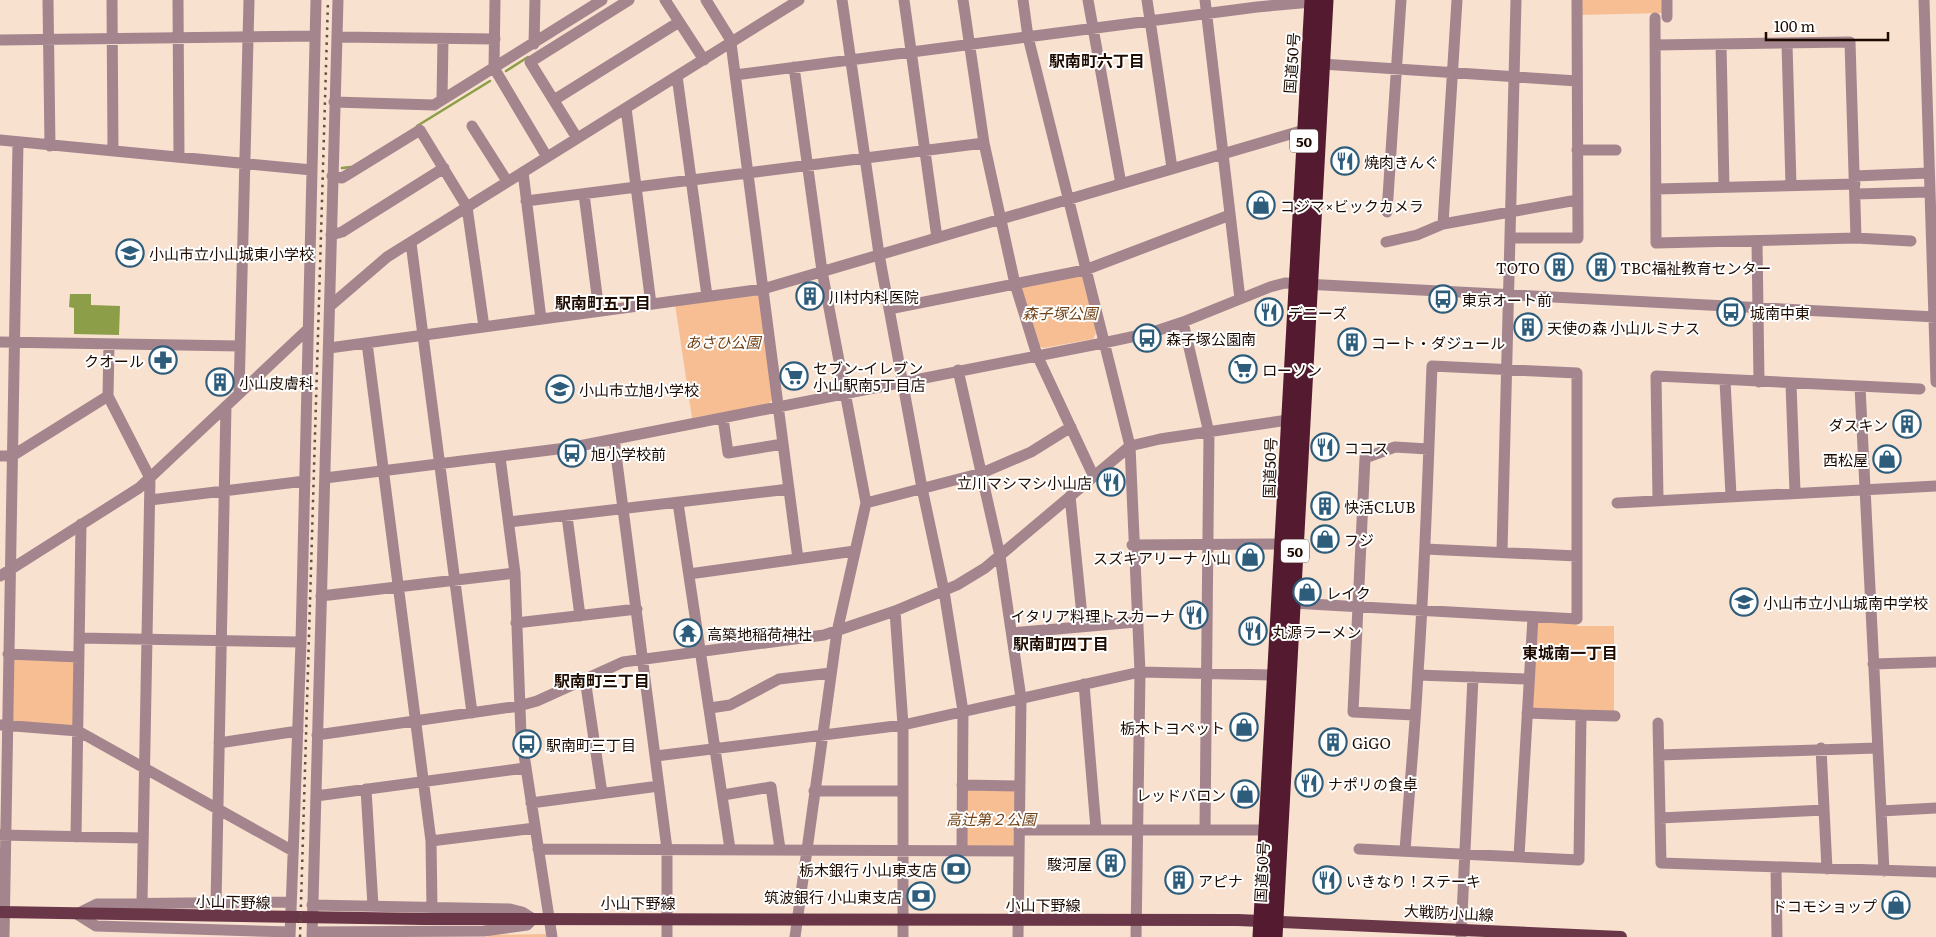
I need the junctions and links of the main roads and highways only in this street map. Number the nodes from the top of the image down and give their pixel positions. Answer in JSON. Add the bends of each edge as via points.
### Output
{"nodes":[{"id":1,"x":1317,"y":1,"type":"edge"},
{"id":2,"x":1303,"y":283,"type":"junction"},
{"id":3,"x":2,"y":912,"type":"edge"},
{"id":4,"x":1261,"y":920,"type":"junction"},
{"id":5,"x":1276,"y":921,"type":"junction"},
{"id":6,"x":1461,"y":933,"type":"edge"},
{"id":7,"x":1555,"y":936,"type":"edge"},
{"id":8,"x":1260,"y":937,"type":"edge"},
{"id":9,"x":1275,"y":937,"type":"edge"},
{"id":10,"x":1621,"y":937,"type":"edge"}],
"edges":[{"from":1,"to":2,"type":"highway","name":"国道50号","number":"50","via":[[1304,130]]},
{"from":1,"to":2,"type":"highway","name":"国道50号","number":"50","via":[[1322,64]]},
{"from":2,"to":4,"type":"highway","name":"国道50号","number":"50","via":[[1288,420]]},
{"from":2,"to":5,"type":"highway","name":"国道50号","number":"50","via":[[1292,603]]},
{"from":3,"to":4,"type":"main road","name":"小山下野線","via":[[423,919]]},
{"from":4,"to":5,"type":"main road","name":"小山下野線"},
{"from":4,"to":8,"type":"highway","name":"国道50号","number":"50"},
{"from":5,"to":6,"type":"main road","name":"大戦防小山線"},
{"from":5,"to":9,"type":"highway","name":"国道50号","number":"50"},
{"from":6,"to":7,"type":"main road","name":"大戦防小山線"},
{"from":7,"to":10,"type":"main road","name":"大戦防小山線"}]}
